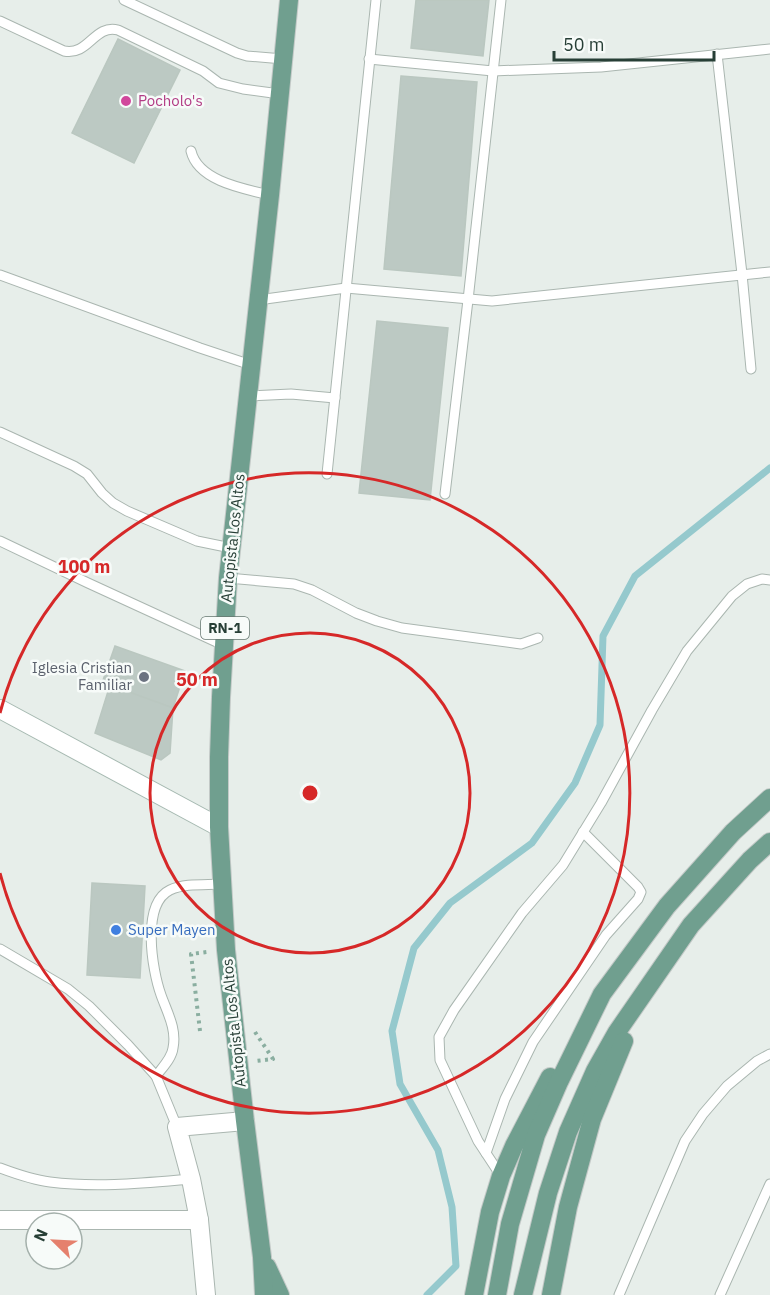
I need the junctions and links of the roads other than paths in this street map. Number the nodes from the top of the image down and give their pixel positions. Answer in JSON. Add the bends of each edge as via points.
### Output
{"nodes":[{"id":1,"x":124,"y":0,"type":"edge"},
{"id":2,"x":289,"y":0,"type":"edge"},
{"id":3,"x":376,"y":0,"type":"edge"},
{"id":4,"x":501,"y":0,"type":"edge"},
{"id":5,"x":0,"y":21,"type":"edge"},
{"id":6,"x":770,"y":49,"type":"edge"},
{"id":7,"x":717,"y":54,"type":"junction"},
{"id":8,"x":283,"y":59,"type":"junction"},
{"id":9,"x":369,"y":59,"type":"junction"},
{"id":10,"x":493,"y":71,"type":"junction"},
{"id":11,"x":280,"y":94,"type":"junction"},
{"id":12,"x":191,"y":151,"type":"dead end"},
{"id":13,"x":270,"y":195,"type":"junction"},
{"id":14,"x":770,"y":272,"type":"edge"},
{"id":15,"x":0,"y":274,"type":"edge"},
{"id":16,"x":742,"y":274,"type":"junction"},
{"id":17,"x":346,"y":288,"type":"junction"},
{"id":18,"x":258,"y":300,"type":"junction"},
{"id":19,"x":468,"y":300,"type":"junction"},
{"id":20,"x":251,"y":366,"type":"junction"},
{"id":21,"x":751,"y":369,"type":"dead end"},
{"id":22,"x":248,"y":396,"type":"junction"},
{"id":23,"x":335,"y":398,"type":"junction"},
{"id":24,"x":0,"y":432,"type":"edge"},
{"id":25,"x":327,"y":474,"type":"dead end"},
{"id":26,"x":445,"y":494,"type":"dead end"},
{"id":27,"x":0,"y":541,"type":"edge"},
{"id":28,"x":231,"y":548,"type":"junction"},
{"id":29,"x":228,"y":578,"type":"junction"},
{"id":30,"x":770,"y":580,"type":"edge"},
{"id":31,"x":538,"y":638,"type":"dead end"},
{"id":32,"x":224,"y":645,"type":"junction"},
{"id":33,"x":0,"y":709,"type":"edge"},
{"id":34,"x":770,"y":798,"type":"edge"},
{"id":35,"x":219,"y":827,"type":"junction"},
{"id":36,"x":583,"y":832,"type":"junction"},
{"id":37,"x":770,"y":842,"type":"edge"},
{"id":38,"x":221,"y":884,"type":"junction"},
{"id":39,"x":0,"y":949,"type":"edge"},
{"id":40,"x":645,"y":993,"type":"junction"},
{"id":41,"x":602,"y":994,"type":"junction"},
{"id":42,"x":770,"y":1054,"type":"edge"},
{"id":43,"x":156,"y":1076,"type":"junction"},
{"id":44,"x":245,"y":1121,"type":"junction"},
{"id":45,"x":177,"y":1127,"type":"junction"},
{"id":46,"x":486,"y":1153,"type":"junction"},
{"id":47,"x":0,"y":1168,"type":"edge"},
{"id":48,"x":501,"y":1176,"type":"junction"},
{"id":49,"x":191,"y":1179,"type":"junction"},
{"id":50,"x":770,"y":1184,"type":"edge"},
{"id":51,"x":0,"y":1220,"type":"edge"},
{"id":52,"x":199,"y":1220,"type":"junction"},
{"id":53,"x":262,"y":1257,"type":"junction"},
{"id":54,"x":206,"y":1295,"type":"edge"},
{"id":55,"x":264,"y":1295,"type":"edge"},
{"id":56,"x":280,"y":1295,"type":"edge"},
{"id":57,"x":474,"y":1295,"type":"edge"},
{"id":58,"x":497,"y":1295,"type":"edge"},
{"id":59,"x":523,"y":1295,"type":"edge"},
{"id":60,"x":552,"y":1295,"type":"edge"},
{"id":61,"x":619,"y":1295,"type":"edge"},
{"id":62,"x":720,"y":1295,"type":"edge"}],
"edges":[{"from":1,"to":8,"type":"lane","via":[[237,53]]},
{"from":2,"to":8,"type":"main road","name":"Autopista Los Altos","number":"RN-1"},
{"from":3,"to":9,"type":"lane"},
{"from":4,"to":10,"type":"lane"},
{"from":5,"to":11,"type":"lane","via":[[71,52],[84,48],[106,29],[118,30],[203,71],[219,83]]},
{"from":6,"to":7,"type":"lane"},
{"from":7,"to":10,"type":"lane","via":[[601,66]]},
{"from":7,"to":16,"type":"lane"},
{"from":8,"to":11,"type":"main road","name":"Autopista Los Altos","number":"RN-1"},
{"from":9,"to":10,"type":"lane"},
{"from":9,"to":17,"type":"lane"},
{"from":10,"to":19,"type":"lane"},
{"from":11,"to":13,"type":"main road","name":"Autopista Los Altos","number":"RN-1"},
{"from":12,"to":13,"type":"lane","via":[[197,164],[213,176]]},
{"from":13,"to":18,"type":"main road","name":"Autopista Los Altos","number":"RN-1"},
{"from":14,"to":16,"type":"lane"},
{"from":15,"to":20,"type":"lane"},
{"from":16,"to":19,"type":"lane","via":[[492,301]]},
{"from":16,"to":21,"type":"lane"},
{"from":17,"to":18,"type":"lane"},
{"from":17,"to":19,"type":"lane"},
{"from":17,"to":23,"type":"lane"},
{"from":18,"to":20,"type":"main road","name":"Autopista Los Altos","number":"RN-1"},
{"from":19,"to":26,"type":"lane"},
{"from":20,"to":22,"type":"main road","name":"Autopista Los Altos","number":"RN-1"},
{"from":22,"to":23,"type":"lane"},
{"from":22,"to":28,"type":"main road","name":"Autopista Los Altos","number":"RN-1"},
{"from":23,"to":25,"type":"lane"},
{"from":24,"to":28,"type":"lane","via":[[87,474],[102,493],[127,511],[197,541]]},
{"from":27,"to":32,"type":"lane"},
{"from":28,"to":29,"type":"main road","name":"Autopista Los Altos","number":"RN-1"},
{"from":29,"to":31,"type":"lane","via":[[294,584],[402,628],[521,644]]},
{"from":29,"to":32,"type":"main road","name":"Autopista Los Altos","number":"RN-1"},
{"from":30,"to":36,"type":"lane","via":[[747,584],[732,596],[687,651]]},
{"from":32,"to":35,"type":"main road","name":"Autopista Los Altos","number":"RN-1"},
{"from":33,"to":35,"type":"street"},
{"from":34,"to":41,"type":"main road","via":[[733,832],[667,906]]},
{"from":35,"to":38,"type":"main road","name":"Autopista Los Altos","number":"RN-1"},
{"from":36,"to":46,"type":"lane","via":[[563,865],[522,913],[439,1037],[440,1060]]},
{"from":36,"to":46,"type":"lane","via":[[641,892],[606,935],[533,1042],[505,1099]]},
{"from":37,"to":40,"type":"main road","via":[[691,925]]},
{"from":38,"to":43,"type":"lane","via":[[168,891],[154,910],[154,976],[173,1032],[173,1050]]},
{"from":38,"to":44,"type":"main road","name":"Autopista Los Altos","number":"RN-1"},
{"from":39,"to":43,"type":"lane","via":[[89,1006]]},
{"from":40,"to":59,"type":"main road","via":[[595,1071],[568,1132],[548,1193]]},
{"from":40,"to":60,"type":"main road","via":[[592,1119],[568,1207]]},
{"from":41,"to":48,"type":"main road","via":[[543,1088]]},
{"from":41,"to":58,"type":"main road","via":[[536,1135],[510,1224]]},
{"from":42,"to":61,"type":"lane","via":[[727,1086],[685,1141]]},
{"from":43,"to":45,"type":"lane"},
{"from":44,"to":45,"type":"street"},
{"from":44,"to":53,"type":"main road","name":"Autopista Los Altos","number":"RN-1"},
{"from":45,"to":49,"type":"street"},
{"from":46,"to":48,"type":"lane"},
{"from":47,"to":49,"type":"lane","via":[[50,1182],[116,1185]]},
{"from":48,"to":57,"type":"main road"},
{"from":49,"to":52,"type":"street"},
{"from":50,"to":62,"type":"lane"},
{"from":51,"to":52,"type":"street"},
{"from":52,"to":54,"type":"street"},
{"from":53,"to":55,"type":"main road","name":"Autopista Los Altos","number":"RN-1"},
{"from":53,"to":56,"type":"main road","name":"Autopista Los Altos","number":"RN-1"}]}
